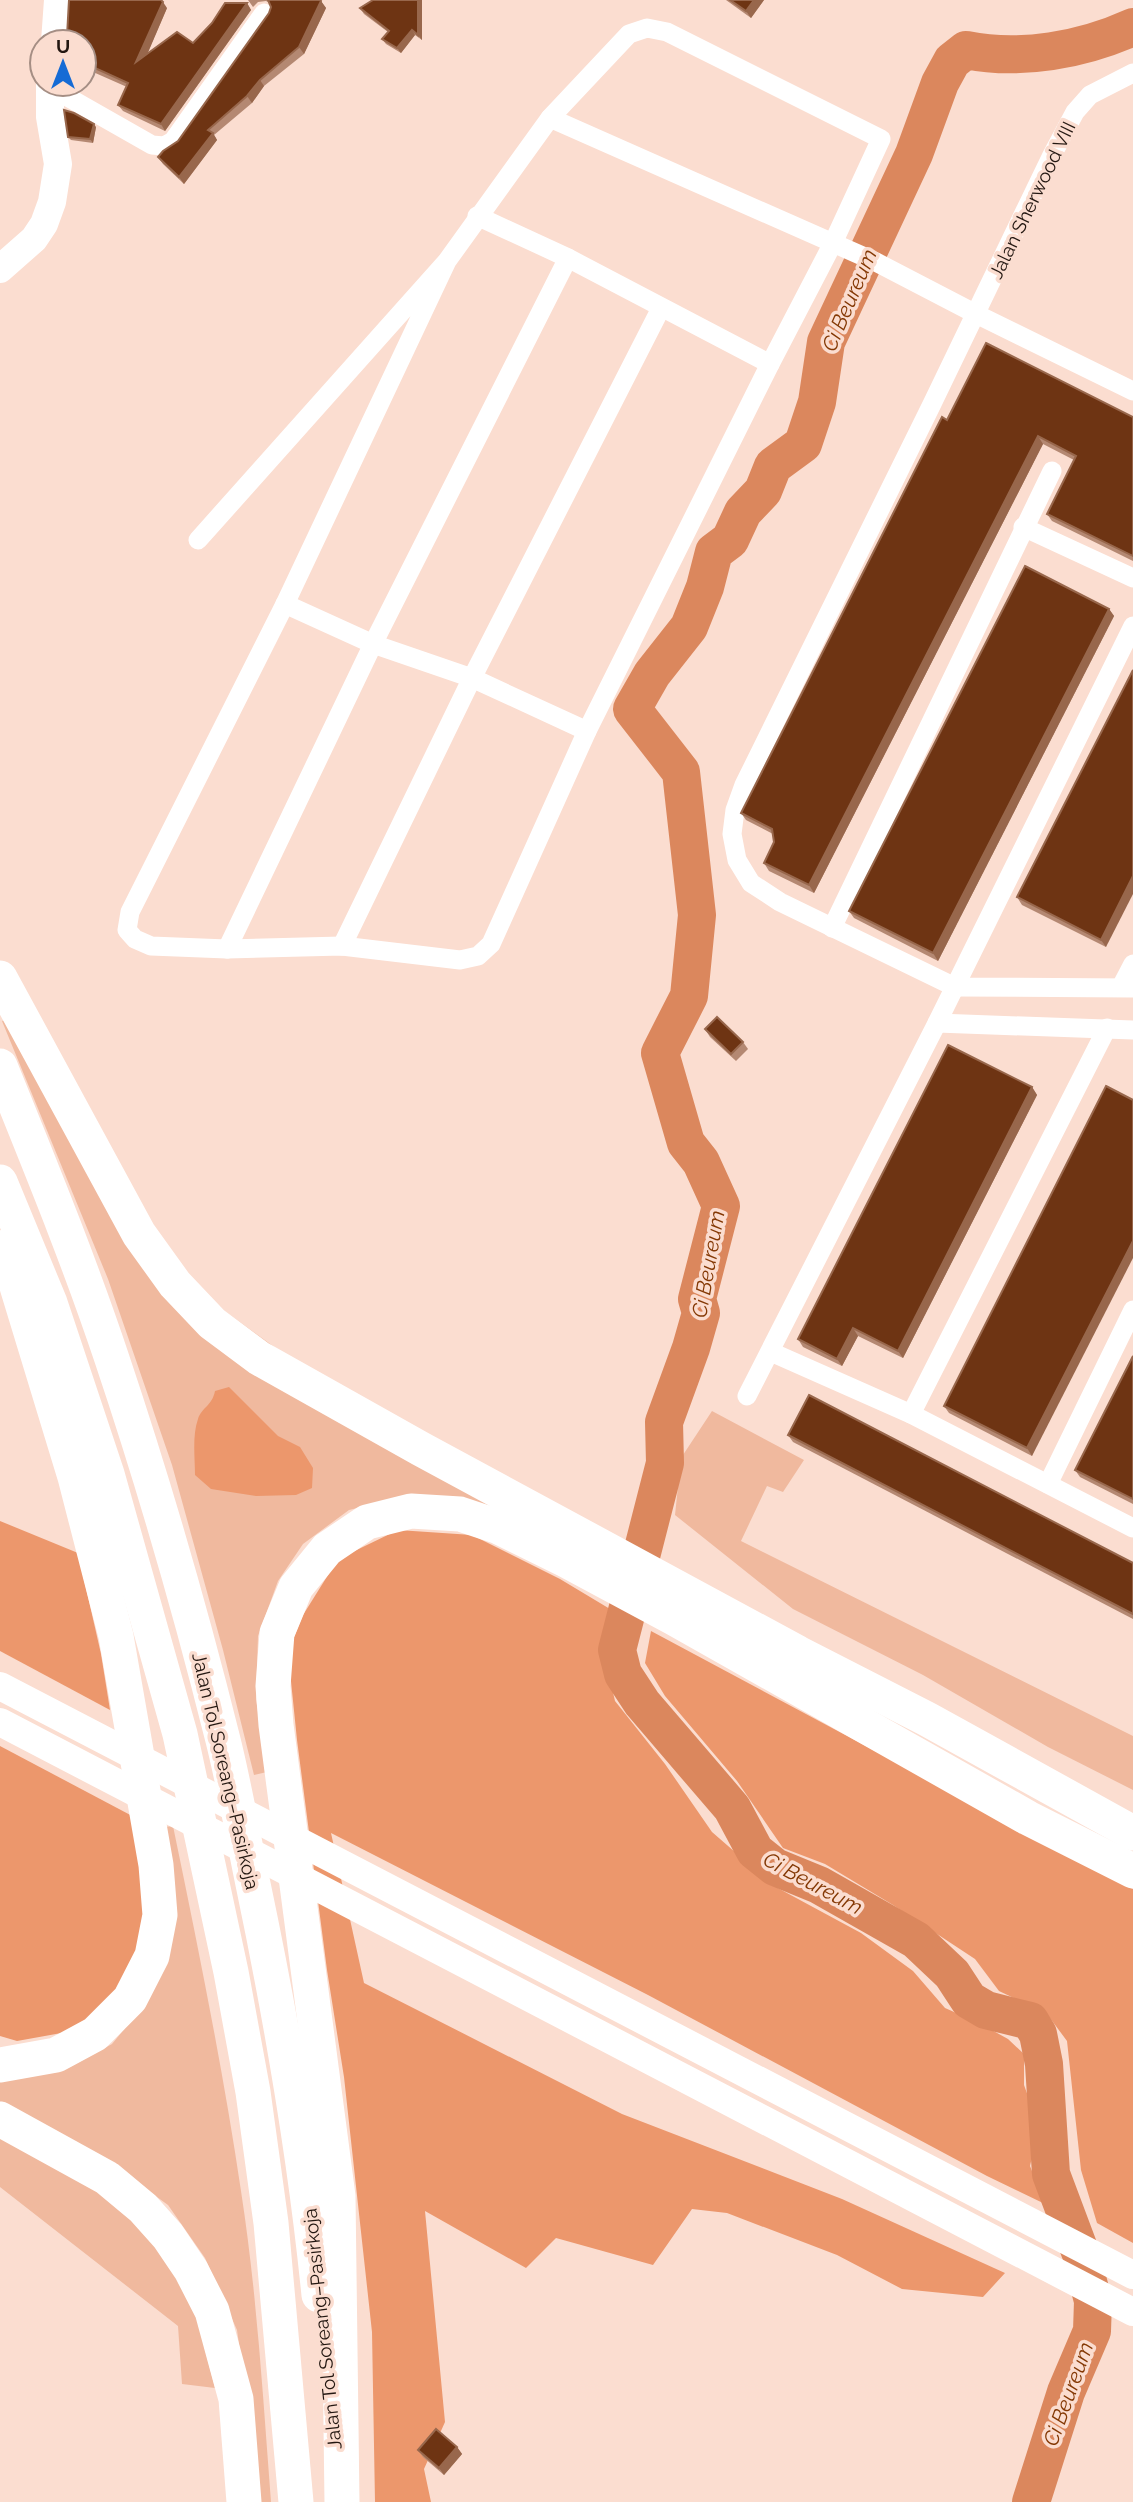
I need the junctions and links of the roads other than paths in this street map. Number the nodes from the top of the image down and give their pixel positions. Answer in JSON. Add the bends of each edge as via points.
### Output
{"nodes":[{"id":1,"x":58,"y":0,"type":"edge"},
{"id":2,"x":264,"y":13,"type":"dead end"},
{"id":3,"x":56,"y":28,"type":"edge"},
{"id":4,"x":1133,"y":73,"type":"edge"},
{"id":5,"x":50,"y":98,"type":"edge"},
{"id":6,"x":72,"y":98,"type":"edge"},
{"id":7,"x":550,"y":118,"type":"junction"},
{"id":8,"x":477,"y":216,"type":"junction"},
{"id":9,"x":842,"y":247,"type":"junction"},
{"id":10,"x":568,"y":258,"type":"junction"},
{"id":11,"x":447,"y":261,"type":"junction"},
{"id":12,"x":0,"y":269,"type":"edge"},
{"id":13,"x":661,"y":308,"type":"junction"},
{"id":14,"x":976,"y":314,"type":"junction"},
{"id":15,"x":769,"y":364,"type":"junction"},
{"id":16,"x":1133,"y":391,"type":"edge"},
{"id":17,"x":1052,"y":471,"type":"dead end"},
{"id":18,"x":1023,"y":527,"type":"junction"},
{"id":19,"x":198,"y":540,"type":"dead end"},
{"id":20,"x":1133,"y":578,"type":"edge"},
{"id":21,"x":285,"y":604,"type":"junction"},
{"id":22,"x":1133,"y":626,"type":"edge"},
{"id":23,"x":373,"y":643,"type":"junction"},
{"id":24,"x":472,"y":677,"type":"junction"},
{"id":25,"x":587,"y":732,"type":"junction"},
{"id":26,"x":832,"y":928,"type":"junction"},
{"id":27,"x":342,"y":946,"type":"junction"},
{"id":28,"x":227,"y":949,"type":"junction"},
{"id":29,"x":1133,"y":964,"type":"edge"},
{"id":30,"x":0,"y":978,"type":"edge"},
{"id":31,"x":955,"y":987,"type":"junction"},
{"id":32,"x":1127,"y":988,"type":"edge"},
{"id":33,"x":937,"y":1023,"type":"junction"},
{"id":34,"x":1107,"y":1028,"type":"junction"},
{"id":35,"x":1133,"y":1030,"type":"edge"},
{"id":36,"x":0,"y":1066,"type":"edge"},
{"id":37,"x":0,"y":1182,"type":"edge"},
{"id":38,"x":0,"y":1231,"type":"edge"},
{"id":39,"x":1133,"y":1310,"type":"edge"},
{"id":40,"x":771,"y":1352,"type":"junction"},
{"id":41,"x":747,"y":1396,"type":"dead end"},
{"id":42,"x":911,"y":1414,"type":"junction"},
{"id":43,"x":1048,"y":1483,"type":"junction"},
{"id":44,"x":1133,"y":1528,"type":"edge"},
{"id":45,"x":574,"y":1548,"type":"junction"},
{"id":46,"x":680,"y":1604,"type":"junction"},
{"id":47,"x":0,"y":1686,"type":"edge"},
{"id":48,"x":0,"y":1722,"type":"edge"},
{"id":49,"x":1133,"y":1833,"type":"edge"},
{"id":50,"x":1133,"y":1871,"type":"edge"},
{"id":51,"x":0,"y":2065,"type":"edge"},
{"id":52,"x":0,"y":2119,"type":"edge"},
{"id":53,"x":1131,"y":2274,"type":"edge"},
{"id":54,"x":1133,"y":2311,"type":"edge"},
{"id":55,"x":244,"y":2502,"type":"edge"},
{"id":56,"x":296,"y":2502,"type":"edge"},
{"id":57,"x":340,"y":2502,"type":"edge"}],
"edges":[{"from":1,"to":3,"type":"main road"},
{"from":2,"to":6,"type":"street","via":[[173,141],[164,146],[152,145]]},
{"from":4,"to":14,"type":"street","name":"Jalan Sherwood VIII","via":[[1090,95],[1075,112]]},
{"from":5,"to":12,"type":"main road","via":[[58,163],[52,202],[34,239]]},
{"from":7,"to":8,"type":"street"},
{"from":7,"to":9,"type":"street"},
{"from":7,"to":9,"type":"street","via":[[629,34],[647,28],[667,32],[881,138]]},
{"from":8,"to":10,"type":"street"},
{"from":8,"to":11,"type":"street"},
{"from":9,"to":14,"type":"street"},
{"from":9,"to":15,"type":"street"},
{"from":10,"to":13,"type":"street"},
{"from":10,"to":23,"type":"street"},
{"from":11,"to":19,"type":"street"},
{"from":11,"to":21,"type":"street"},
{"from":13,"to":15,"type":"street"},
{"from":13,"to":24,"type":"street"},
{"from":14,"to":16,"type":"street"},
{"from":14,"to":26,"type":"street","name":"Jalan Sherwood VIII","via":[[735,810],[732,834],[737,860],[751,883]]},
{"from":15,"to":25,"type":"street"},
{"from":17,"to":18,"type":"street"},
{"from":18,"to":20,"type":"street"},
{"from":18,"to":26,"type":"street"},
{"from":21,"to":23,"type":"street"},
{"from":21,"to":28,"type":"street","via":[[130,912],[127,930],[151,946]]},
{"from":22,"to":31,"type":"street"},
{"from":23,"to":24,"type":"street"},
{"from":23,"to":28,"type":"street"},
{"from":24,"to":25,"type":"street"},
{"from":24,"to":27,"type":"street"},
{"from":25,"to":27,"type":"street","via":[[491,944],[478,956],[460,960]]},
{"from":26,"to":31,"type":"street","name":"Jalan Sherwood VIII"},
{"from":27,"to":28,"type":"street"},
{"from":29,"to":32,"type":"street"},
{"from":30,"to":45,"type":"highway","via":[[139,1234],[174,1284],[212,1323],[259,1358],[421,1449]]},
{"from":31,"to":32,"type":"street"},
{"from":31,"to":33,"type":"street"},
{"from":33,"to":34,"type":"street"},
{"from":33,"to":40,"type":"street"},
{"from":34,"to":35,"type":"street"},
{"from":34,"to":42,"type":"street"},
{"from":36,"to":57,"type":"highway","name":"Jalan Tol Soreang–Pasirkoja","via":[[112,1357],[163,1520],[223,1742],[297,2112]]},
{"from":37,"to":56,"type":"highway","name":"Jalan Tol Soreang–Pasirkoja","via":[[50,1303],[107,1474],[180,1734],[253,2092],[273,2236]]},
{"from":38,"to":51,"type":"highway","via":[[75,1477],[116,1636],[156,1864],[160,1915],[152,1956],[130,1998],[94,2034],[56,2055]]},
{"from":39,"to":43,"type":"street"},
{"from":40,"to":41,"type":"street"},
{"from":40,"to":42,"type":"street"},
{"from":42,"to":43,"type":"street"},
{"from":43,"to":44,"type":"street"},
{"from":45,"to":46,"type":"highway"},
{"from":45,"to":57,"type":"highway","via":[[460,1514],[411,1511],[367,1522],[327,1549],[296,1587],[277,1633],[276,1725],[338,2196]]},
{"from":46,"to":49,"type":"highway","via":[[798,1653]]},
{"from":46,"to":50,"type":"highway","via":[[1028,1818]]},
{"from":47,"to":53,"type":"main road"},
{"from":48,"to":54,"type":"main road"},
{"from":52,"to":55,"type":"highway","via":[[107,2178],[144,2208],[191,2270],[212,2311],[236,2399]]}]}
